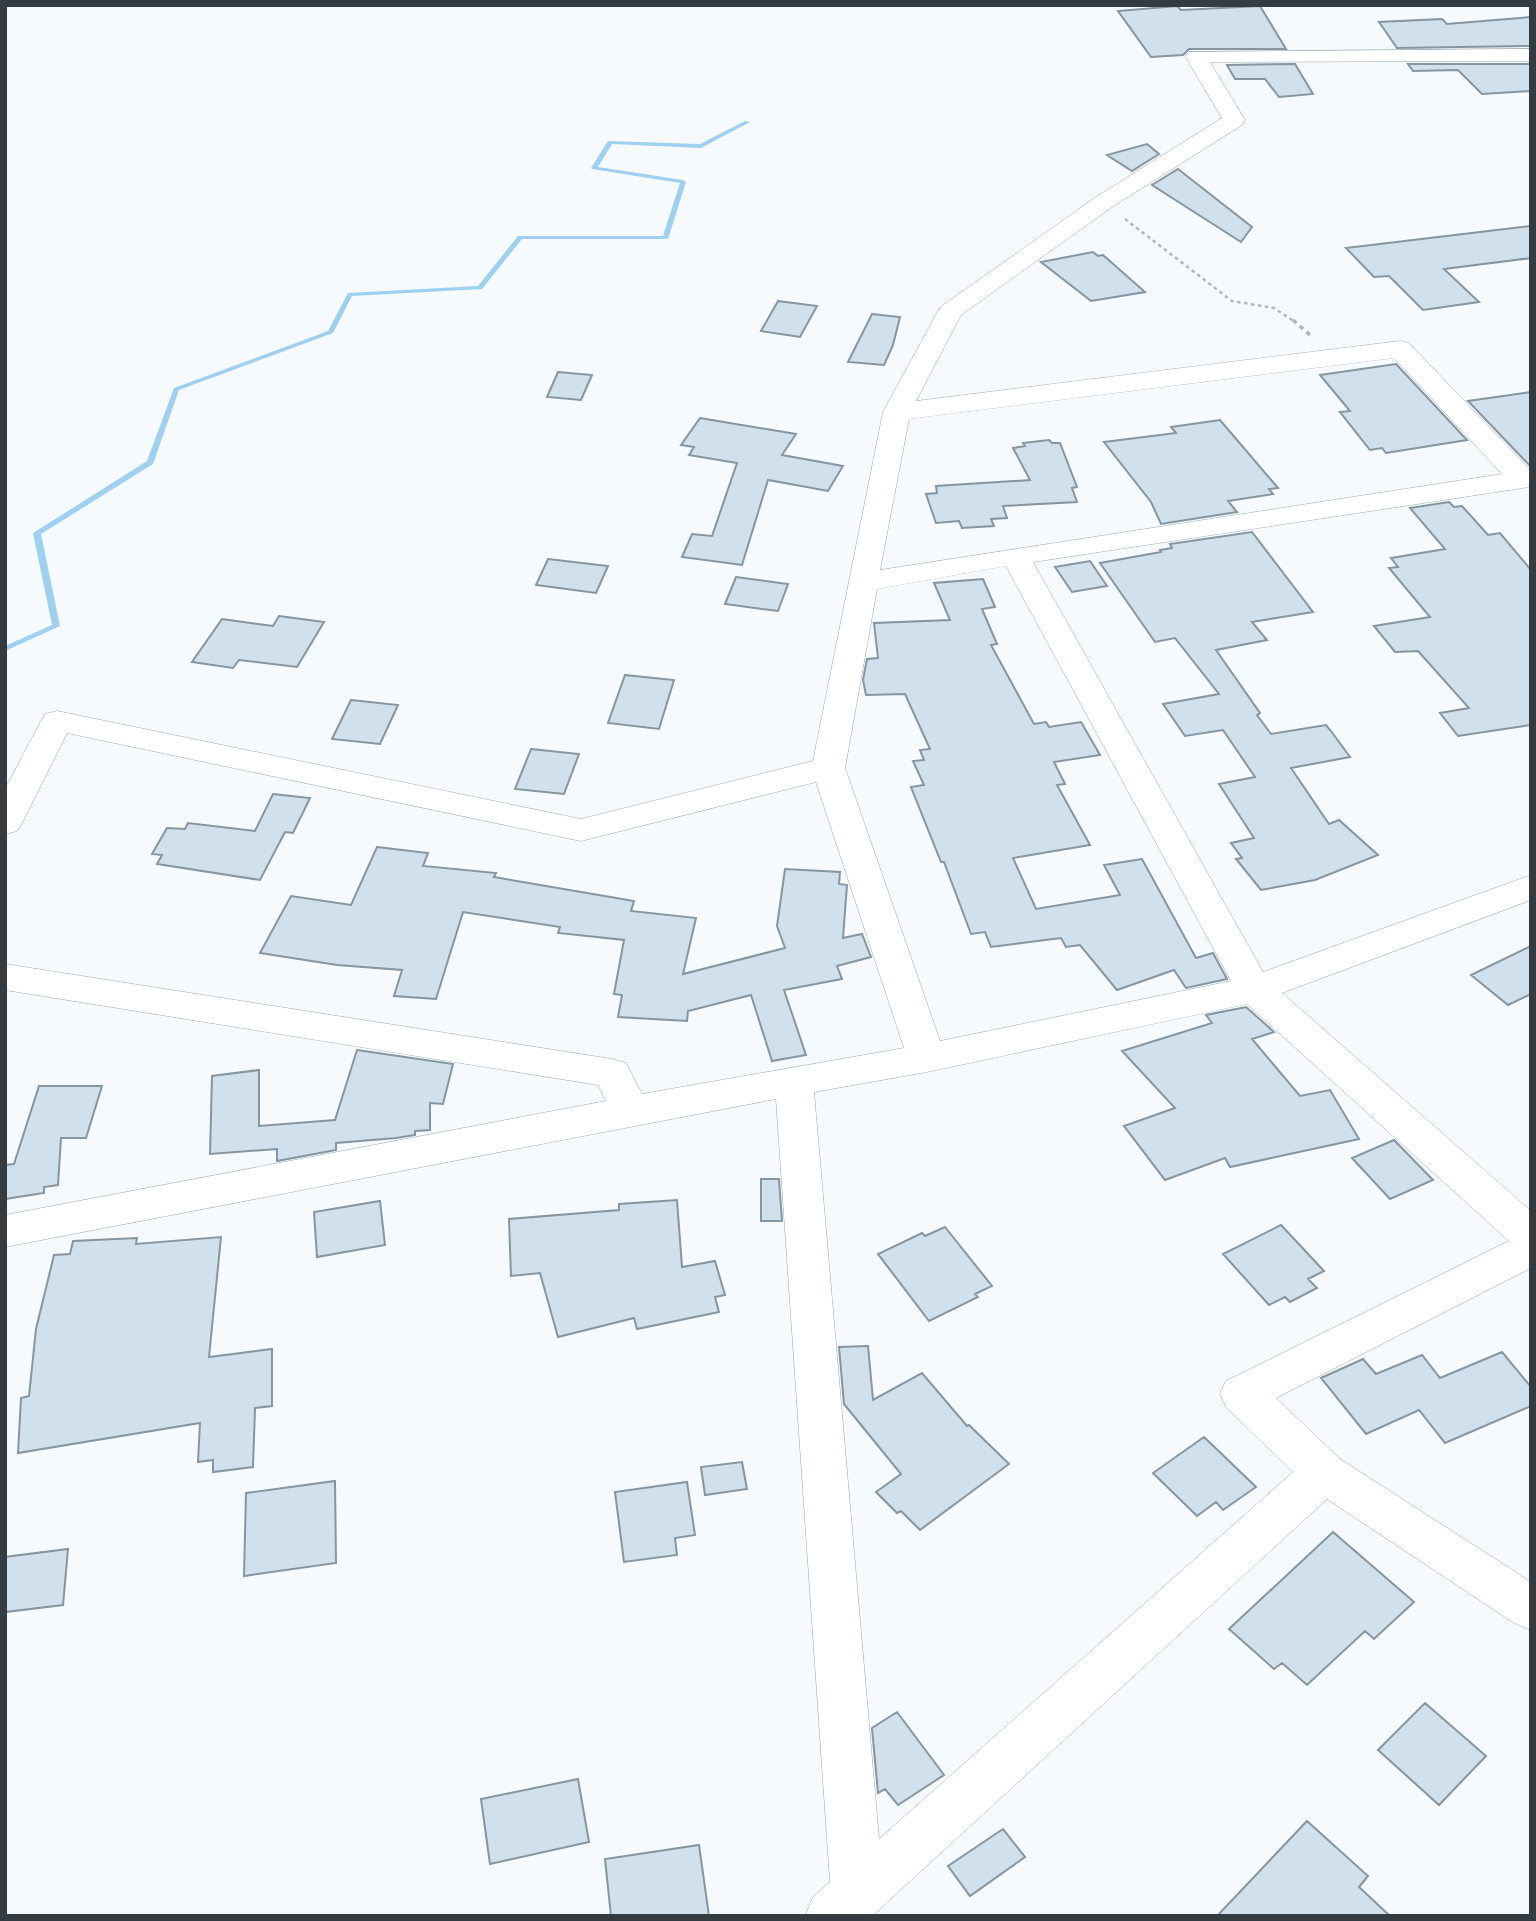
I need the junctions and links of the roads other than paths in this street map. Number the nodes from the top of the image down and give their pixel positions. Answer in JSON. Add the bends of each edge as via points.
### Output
{"nodes":[{"id":1,"x":1531,"y":55,"type":"edge"},
{"id":2,"x":897,"y":412,"type":"junction"},
{"id":3,"x":1527,"y":483,"type":"edge"},
{"id":4,"x":1015,"y":556,"type":"junction"},
{"id":5,"x":863,"y":582,"type":"junction"},
{"id":6,"x":828,"y":768,"type":"junction"},
{"id":7,"x":5,"y":823,"type":"edge"},
{"id":8,"x":1531,"y":887,"type":"edge"},
{"id":9,"x":5,"y":977,"type":"edge"},
{"id":10,"x":1254,"y":989,"type":"junction"},
{"id":11,"x":927,"y":1058,"type":"junction"},
{"id":12,"x":794,"y":1082,"type":"junction"},
{"id":13,"x":630,"y":1111,"type":"junction"},
{"id":14,"x":5,"y":1231,"type":"edge"},
{"id":15,"x":1531,"y":1236,"type":"edge"},
{"id":16,"x":1531,"y":1249,"type":"edge"},
{"id":17,"x":1324,"y":1473,"type":"junction"},
{"id":18,"x":1531,"y":1608,"type":"edge"},
{"id":19,"x":845,"y":1904,"type":"edge"}],
"edges":[{"from":1,"to":2,"type":"street","via":[[1196,56],[1234,120],[1104,202],[951,311]]},
{"from":2,"to":3,"type":"street","via":[[1400,349]]},
{"from":2,"to":5,"type":"street"},
{"from":3,"to":4,"type":"street"},
{"from":4,"to":5,"type":"street"},
{"from":4,"to":10,"type":"street"},
{"from":5,"to":6,"type":"street"},
{"from":6,"to":7,"type":"street","via":[[581,830],[57,721]]},
{"from":6,"to":11,"type":"street"},
{"from":8,"to":10,"type":"street"},
{"from":9,"to":13,"type":"street","via":[[612,1073]]},
{"from":10,"to":11,"type":"street"},
{"from":10,"to":15,"type":"street"},
{"from":11,"to":12,"type":"street"},
{"from":12,"to":13,"type":"street"},
{"from":12,"to":19,"type":"street"},
{"from":13,"to":14,"type":"street"},
{"from":16,"to":17,"type":"street","via":[[1241,1394]]},
{"from":17,"to":18,"type":"street"},
{"from":17,"to":19,"type":"street"}]}
